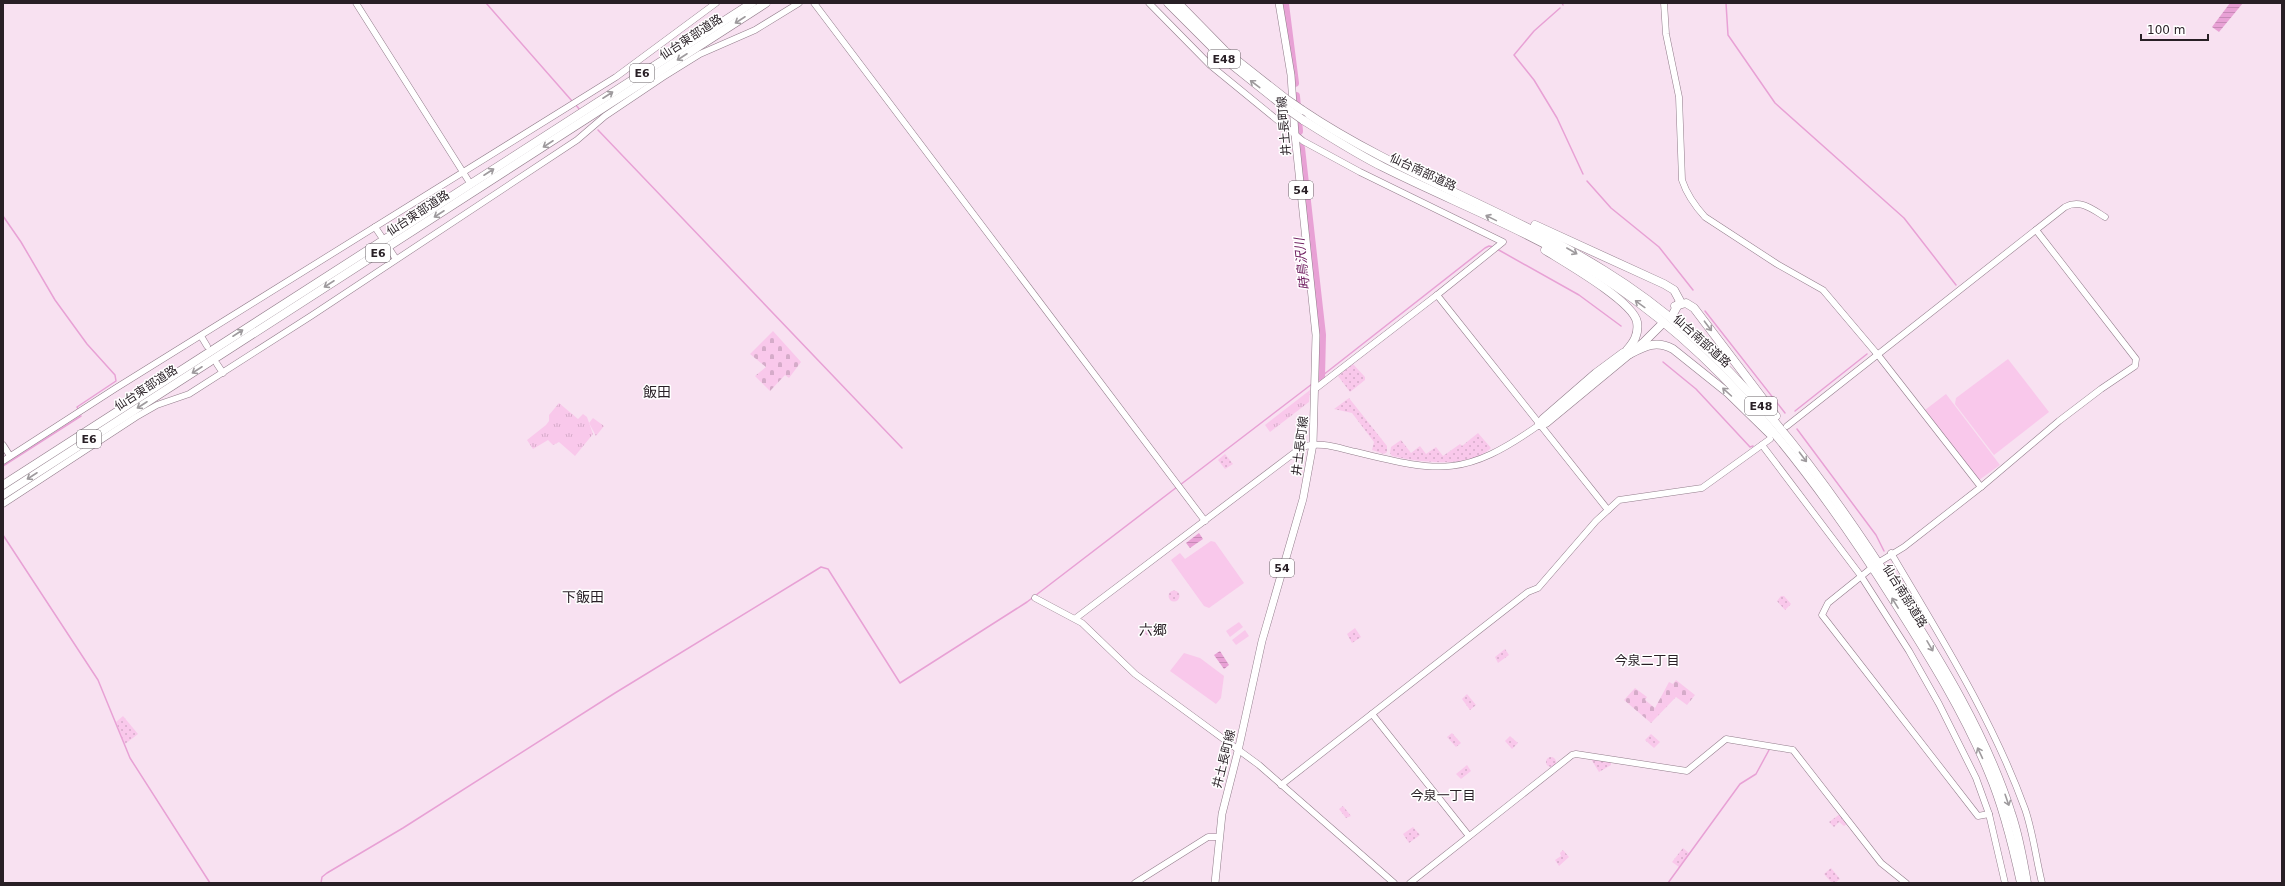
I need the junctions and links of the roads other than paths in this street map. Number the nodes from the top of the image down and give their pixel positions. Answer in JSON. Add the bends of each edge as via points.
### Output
{"nodes":[{"id":1,"x":356,"y":3,"type":"edge"},
{"id":2,"x":716,"y":3,"type":"edge"},
{"id":3,"x":752,"y":3,"type":"edge"},
{"id":4,"x":766,"y":3,"type":"edge"},
{"id":5,"x":799,"y":3,"type":"edge"},
{"id":6,"x":814,"y":3,"type":"edge"},
{"id":7,"x":1149,"y":3,"type":"edge"},
{"id":8,"x":1168,"y":3,"type":"edge"},
{"id":9,"x":1178,"y":3,"type":"edge"},
{"id":10,"x":1279,"y":3,"type":"edge"},
{"id":11,"x":1664,"y":3,"type":"edge"},
{"id":12,"x":712,"y":33,"type":"junction"},
{"id":13,"x":1286,"y":103,"type":"junction"},
{"id":14,"x":1295,"y":135,"type":"junction"},
{"id":15,"x":462,"y":172,"type":"junction"},
{"id":16,"x":468,"y":180,"type":"dead end"},
{"id":17,"x":1462,"y":196,"type":"junction"},
{"id":18,"x":2105,"y":217,"type":"dead end"},
{"id":19,"x":1509,"y":226,"type":"junction"},
{"id":20,"x":375,"y":227,"type":"junction"},
{"id":21,"x":2036,"y":230,"type":"junction"},
{"id":22,"x":381,"y":236,"type":"dead end"},
{"id":23,"x":390,"y":250,"type":"dead end"},
{"id":24,"x":396,"y":259,"type":"junction"},
{"id":25,"x":1437,"y":295,"type":"junction"},
{"id":26,"x":1679,"y":304,"type":"junction"},
{"id":27,"x":1671,"y":313,"type":"dead end"},
{"id":28,"x":1660,"y":324,"type":"dead end"},
{"id":29,"x":201,"y":336,"type":"junction"},
{"id":30,"x":207,"y":346,"type":"dead end"},
{"id":31,"x":1628,"y":352,"type":"junction"},
{"id":32,"x":1878,"y":355,"type":"junction"},
{"id":33,"x":217,"y":364,"type":"dead end"},
{"id":34,"x":223,"y":373,"type":"junction"},
{"id":35,"x":172,"y":381,"type":"junction"},
{"id":36,"x":1315,"y":387,"type":"junction"},
{"id":37,"x":1539,"y":425,"type":"junction"},
{"id":38,"x":1787,"y":426,"type":"dead end"},
{"id":39,"x":1770,"y":439,"type":"dead end"},
{"id":40,"x":1791,"y":441,"type":"junction"},
{"id":41,"x":1313,"y":444,"type":"junction"},
{"id":42,"x":3,"y":445,"type":"edge"},
{"id":43,"x":1762,"y":445,"type":"junction"},
{"id":44,"x":10,"y":456,"type":"junction"},
{"id":45,"x":3,"y":461,"type":"edge"},
{"id":46,"x":3,"y":485,"type":"edge"},
{"id":47,"x":1980,"y":487,"type":"junction"},
{"id":48,"x":1821,"y":492,"type":"junction"},
{"id":49,"x":3,"y":495,"type":"edge"},
{"id":50,"x":3,"y":504,"type":"edge"},
{"id":51,"x":1608,"y":510,"type":"junction"},
{"id":52,"x":1205,"y":521,"type":"junction"},
{"id":53,"x":1891,"y":553,"type":"junction"},
{"id":54,"x":1881,"y":561,"type":"dead end"},
{"id":55,"x":1869,"y":570,"type":"dead end"},
{"id":56,"x":1861,"y":576,"type":"junction"},
{"id":57,"x":1035,"y":598,"type":"dead end"},
{"id":58,"x":1076,"y":618,"type":"junction"},
{"id":59,"x":1372,"y":714,"type":"junction"},
{"id":60,"x":1238,"y":751,"type":"junction"},
{"id":61,"x":1281,"y":785,"type":"junction"},
{"id":62,"x":1989,"y":814,"type":"junction"},
{"id":63,"x":1469,"y":836,"type":"junction"},
{"id":64,"x":1218,"y":837,"type":"junction"},
{"id":65,"x":1135,"y":883,"type":"edge"},
{"id":66,"x":1215,"y":883,"type":"edge"},
{"id":67,"x":1394,"y":883,"type":"edge"},
{"id":68,"x":1410,"y":883,"type":"edge"},
{"id":69,"x":1906,"y":883,"type":"edge"},
{"id":70,"x":2005,"y":883,"type":"edge"},
{"id":71,"x":2021,"y":883,"type":"edge"},
{"id":72,"x":2027,"y":883,"type":"edge"},
{"id":73,"x":2042,"y":883,"type":"edge"}],
"edges":[{"from":1,"to":15,"type":"street"},
{"from":2,"to":15,"type":"street","via":[[616,77]]},
{"from":3,"to":12,"type":"highway","name":"仙台東部道路","number":"E6"},
{"from":4,"to":12,"type":"highway","name":"仙台東部道路","number":"E6","one_way":true},
{"from":5,"to":24,"type":"street","via":[[755,30],[700,54],[663,77],[605,116],[577,140]]},
{"from":6,"to":52,"type":"street"},
{"from":7,"to":14,"type":"street","via":[[1210,65]]},
{"from":13,"to":8,"type":"highway","name":"仙台南部道路","number":"E48","one_way":true,"via":[[1246,78]]},
{"from":9,"to":13,"type":"highway","name":"仙台南部道路","number":"E48","via":[[1225,51]]},
{"from":10,"to":14,"type":"main road","name":"井土長町線","number":"54","via":[[1291,75]]},
{"from":11,"to":32,"type":"street","via":[[1666,34],[1679,97],[1680,166],[1686,191],[1705,217],[1823,290]]},
{"from":12,"to":35,"type":"highway","name":"仙台東部道路","number":"E6"},
{"from":13,"to":17,"type":"highway","name":"仙台南部道路","number":"E48","bridge":true,"via":[[1302,110],[1354,144]]},
{"from":19,"to":13,"type":"highway","name":"仙台南部道路","number":"E48","one_way":true,"bridge":true,"via":[[1382,166],[1303,120]]},
{"from":14,"to":25,"type":"street","via":[[1360,172],[1503,242]]},
{"from":14,"to":36,"type":"main road","name":"井土長町線","number":"54","via":[[1316,335]]},
{"from":15,"to":16,"type":"street"},
{"from":15,"to":20,"type":"street"},
{"from":17,"to":26,"type":"highway","via":[[1517,217],[1647,275],[1674,290],[1680,298]]},
{"from":17,"to":40,"type":"highway","name":"仙台南部道路","number":"E48","one_way":true,"via":[[1556,242],[1607,271],[1649,301],[1735,378]]},
{"from":18,"to":21,"type":"street","via":[[2085,205],[2071,204]]},
{"from":19,"to":31,"type":"highway","via":[[1594,281],[1628,309],[1637,321],[1637,329]]},
{"from":48,"to":19,"type":"highway","name":"仙台南部道路","number":"E48","one_way":true,"via":[[1758,412],[1721,373],[1680,336],[1594,272]]},
{"from":20,"to":22,"type":"street"},
{"from":20,"to":29,"type":"street"},
{"from":21,"to":32,"type":"street"},
{"from":21,"to":47,"type":"street","via":[[2136,362],[2135,366],[2059,421]]},
{"from":23,"to":24,"type":"street"},
{"from":24,"to":34,"type":"street"},
{"from":25,"to":36,"type":"street"},
{"from":25,"to":37,"type":"street"},
{"from":26,"to":27,"type":"highway"},
{"from":26,"to":40,"type":"highway","one_way":true,"via":[[1691,305],[1701,317],[1768,405]]},
{"from":28,"to":31,"type":"highway"},
{"from":29,"to":30,"type":"street"},
{"from":29,"to":44,"type":"street"},
{"from":31,"to":37,"type":"highway","via":[[1546,424]]},
{"from":48,"to":31,"type":"highway","one_way":true,"via":[[1749,413],[1685,357],[1666,345],[1657,344]]},
{"from":32,"to":38,"type":"street"},
{"from":32,"to":47,"type":"street"},
{"from":33,"to":34,"type":"street"},
{"from":34,"to":50,"type":"street","via":[[189,394],[136,417]]},
{"from":35,"to":46,"type":"highway","name":"仙台東部道路","number":"E6"},
{"from":35,"to":49,"type":"highway","name":"仙台東部道路","number":"E6","one_way":true},
{"from":36,"to":41,"type":"main road","name":"井土長町線","number":"54"},
{"from":37,"to":41,"type":"street","via":[[1499,452],[1481,460],[1438,467],[1414,466]]},
{"from":37,"to":51,"type":"street"},
{"from":39,"to":43,"type":"street"},
{"from":40,"to":72,"type":"highway","name":"仙台南部道路","number":"E48","one_way":true,"via":[[1882,570],[1969,714],[1995,768],[2012,814]]},
{"from":41,"to":52,"type":"street","via":[[1302,447]]},
{"from":41,"to":60,"type":"main road","name":"井土長町線","number":"54","via":[[1303,498],[1265,629]]},
{"from":42,"to":44,"type":"street"},
{"from":43,"to":51,"type":"street","via":[[1702,488],[1619,500]]},
{"from":43,"to":56,"type":"street"},
{"from":44,"to":45,"type":"street"},
{"from":47,"to":53,"type":"street","via":[[1898,552]]},
{"from":71,"to":48,"type":"highway","name":"仙台南部道路","number":"E48","one_way":true,"via":[[1998,796],[1968,727],[1905,619]]},
{"from":51,"to":59,"type":"street","via":[[1538,588],[1528,592]]},
{"from":52,"to":58,"type":"street"},
{"from":53,"to":54,"type":"street"},
{"from":53,"to":73,"type":"street","via":[[1966,681],[2002,750],[2025,810]]},
{"from":55,"to":56,"type":"street"},
{"from":56,"to":62,"type":"street","via":[[1909,650],[1953,730],[1976,778]]},
{"from":56,"to":62,"type":"street","via":[[1828,602],[1822,615],[1978,816]]},
{"from":57,"to":58,"type":"street"},
{"from":58,"to":60,"type":"street","via":[[1135,674]]},
{"from":59,"to":61,"type":"street"},
{"from":59,"to":63,"type":"street"},
{"from":60,"to":61,"type":"street","via":[[1259,765]]},
{"from":60,"to":64,"type":"main road","name":"井土長町線","number":"54"},
{"from":61,"to":67,"type":"street"},
{"from":62,"to":70,"type":"street"},
{"from":63,"to":68,"type":"street"},
{"from":63,"to":69,"type":"street","via":[[1576,754],[1687,771],[1726,739],[1793,750],[1881,863]]},
{"from":64,"to":65,"type":"street","via":[[1208,837]]},
{"from":64,"to":66,"type":"main road","name":"井土長町線","number":"54"}]}
